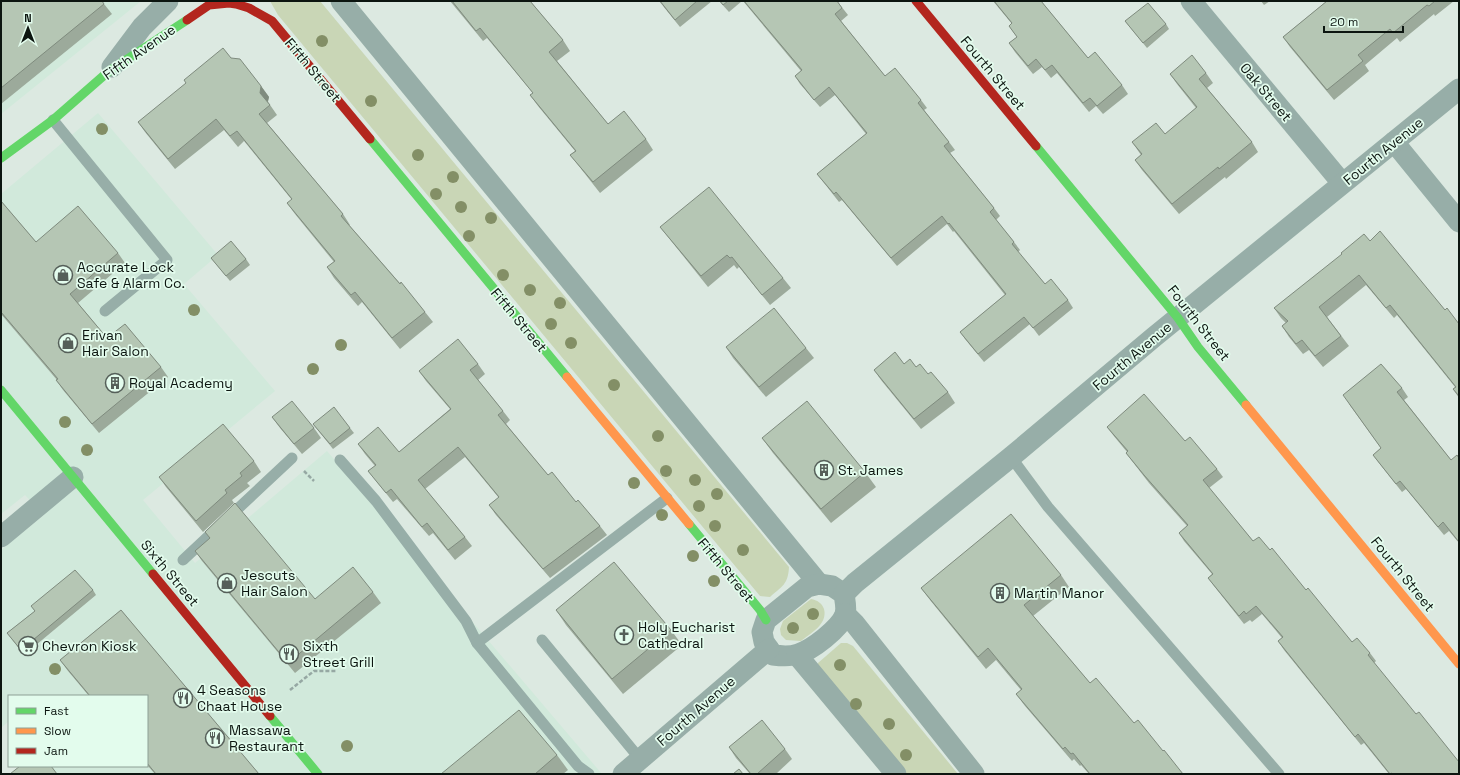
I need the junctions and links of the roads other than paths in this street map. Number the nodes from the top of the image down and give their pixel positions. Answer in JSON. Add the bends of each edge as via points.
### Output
{"nodes":[{"id":1,"x":168,"y":1,"type":"edge"},
{"id":2,"x":264,"y":1,"type":"edge"},
{"id":3,"x":341,"y":1,"type":"edge"},
{"id":4,"x":916,"y":1,"type":"edge"},
{"id":5,"x":1191,"y":1,"type":"edge"},
{"id":6,"x":272,"y":21,"type":"junction"},
{"id":7,"x":109,"y":71,"type":"junction"},
{"id":8,"x":1459,"y":89,"type":"edge"},
{"id":9,"x":53,"y":120,"type":"junction"},
{"id":10,"x":1394,"y":142,"type":"junction"},
{"id":11,"x":1,"y":158,"type":"edge"},
{"id":12,"x":1342,"y":183,"type":"junction"},
{"id":13,"x":1459,"y":222,"type":"edge"},
{"id":14,"x":105,"y":311,"type":"dead end"},
{"id":15,"x":1178,"y":318,"type":"junction"},
{"id":16,"x":1,"y":390,"type":"edge"},
{"id":17,"x":1012,"y":457,"type":"junction"},
{"id":18,"x":292,"y":458,"type":"dead end"},
{"id":19,"x":340,"y":460,"type":"dead end"},
{"id":20,"x":73,"y":477,"type":"junction"},
{"id":21,"x":667,"y":498,"type":"junction"},
{"id":22,"x":1,"y":537,"type":"edge"},
{"id":23,"x":183,"y":560,"type":"dead end"},
{"id":24,"x":819,"y":584,"type":"junction"},
{"id":25,"x":844,"y":604,"type":"junction"},
{"id":26,"x":766,"y":620,"type":"junction"},
{"id":27,"x":542,"y":640,"type":"dead end"},
{"id":28,"x":478,"y":643,"type":"junction"},
{"id":29,"x":768,"y":649,"type":"junction"},
{"id":30,"x":797,"y":655,"type":"junction"},
{"id":31,"x":1459,"y":664,"type":"edge"},
{"id":32,"x":640,"y":759,"type":"junction"},
{"id":33,"x":318,"y":774,"type":"edge"},
{"id":34,"x":588,"y":774,"type":"edge"},
{"id":35,"x":623,"y":774,"type":"edge"},
{"id":36,"x":896,"y":774,"type":"edge"},
{"id":37,"x":974,"y":774,"type":"edge"},
{"id":38,"x":1279,"y":774,"type":"edge"}],
"edges":[{"from":1,"to":7,"type":"street","via":[[142,27]]},
{"from":2,"to":6,"type":"street"},
{"from":3,"to":24,"type":"street"},
{"from":4,"to":15,"type":"street","name":"Fourth Street"},
{"from":5,"to":12,"type":"street","name":"Oak Street"},
{"from":6,"to":7,"type":"street","name":"Fifth Avenue","via":[[244,4],[224,2],[209,5]]},
{"from":6,"to":21,"type":"street","name":"Fifth Street"},
{"from":7,"to":9,"type":"street","name":"Fifth Avenue"},
{"from":8,"to":10,"type":"street","name":"Fourth Avenue"},
{"from":9,"to":11,"type":"street","name":"Fifth Avenue"},
{"from":9,"to":14,"type":"lane","via":[[167,260]]},
{"from":10,"to":12,"type":"street","name":"Fourth Avenue"},
{"from":10,"to":13,"type":"street"},
{"from":12,"to":15,"type":"street","name":"Fourth Avenue"},
{"from":15,"to":17,"type":"street","name":"Fourth Avenue"},
{"from":15,"to":31,"type":"street","name":"Fourth Street","via":[[1198,347]]},
{"from":16,"to":20,"type":"street","name":"Sixth Street"},
{"from":17,"to":25,"type":"street","name":"Fourth Avenue","via":[[855,583]]},
{"from":17,"to":38,"type":"lane","via":[[1048,507]]},
{"from":18,"to":23,"type":"lane"},
{"from":19,"to":28,"type":"lane","via":[[376,501],[466,621]]},
{"from":20,"to":22,"type":"street"},
{"from":20,"to":33,"type":"street","name":"Sixth Street"},
{"from":21,"to":26,"type":"street","name":"Fifth Street"},
{"from":21,"to":28,"type":"lane"},
{"from":24,"to":25,"type":"street","via":[[832,586]]},
{"from":24,"to":26,"type":"street","via":[[806,587]]},
{"from":25,"to":30,"type":"street","via":[[838,627]]},
{"from":25,"to":37,"type":"street","via":[[855,624]]},
{"from":26,"to":29,"type":"street","via":[[762,632]]},
{"from":27,"to":32,"type":"lane"},
{"from":28,"to":34,"type":"lane","via":[[578,766]]},
{"from":29,"to":30,"type":"street","via":[[773,655],[782,657]]},
{"from":29,"to":32,"type":"street","name":"Fourth Avenue"},
{"from":30,"to":36,"type":"street"},
{"from":32,"to":35,"type":"street","name":"Fourth Avenue"}]}
